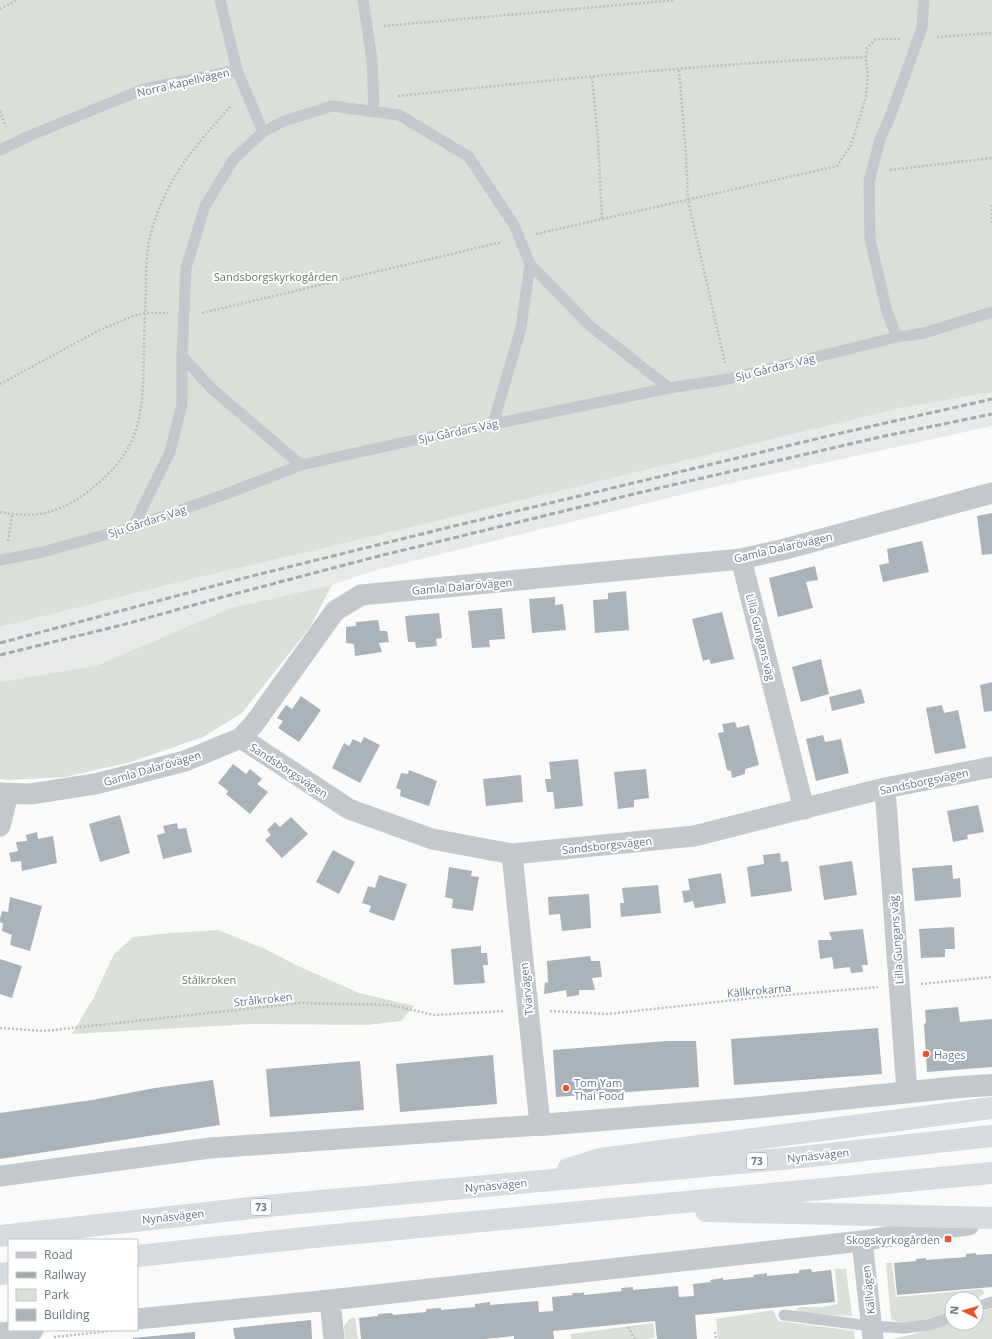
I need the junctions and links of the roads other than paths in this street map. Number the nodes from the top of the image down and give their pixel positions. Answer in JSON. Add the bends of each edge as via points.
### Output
{"nodes":[{"id":1,"x":220,"y":0,"type":"edge"},
{"id":2,"x":363,"y":0,"type":"edge"},
{"id":3,"x":924,"y":0,"type":"edge"},
{"id":4,"x":237,"y":70,"type":"junction"},
{"id":5,"x":374,"y":112,"type":"junction"},
{"id":6,"x":263,"y":132,"type":"junction"},
{"id":7,"x":0,"y":150,"type":"edge"},
{"id":8,"x":530,"y":264,"type":"junction"},
{"id":9,"x":992,"y":312,"type":"edge"},
{"id":10,"x":897,"y":337,"type":"junction"},
{"id":11,"x":182,"y":356,"type":"junction"},
{"id":12,"x":670,"y":388,"type":"junction"},
{"id":13,"x":493,"y":424,"type":"junction"},
{"id":14,"x":301,"y":465,"type":"junction"},
{"id":15,"x":992,"y":493,"type":"edge"},
{"id":16,"x":133,"y":527,"type":"junction"},
{"id":17,"x":741,"y":559,"type":"junction"},
{"id":18,"x":3,"y":560,"type":"edge"},
{"id":19,"x":241,"y":738,"type":"junction"},
{"id":20,"x":992,"y":767,"type":"edge"},
{"id":21,"x":885,"y":788,"type":"junction"},
{"id":22,"x":4,"y":793,"type":"edge"},
{"id":23,"x":804,"y":809,"type":"junction"},
{"id":24,"x":0,"y":826,"type":"edge"},
{"id":25,"x":512,"y":854,"type":"junction"},
{"id":26,"x":992,"y":1086,"type":"edge"},
{"id":27,"x":907,"y":1092,"type":"junction"},
{"id":28,"x":992,"y":1108,"type":"edge"},
{"id":29,"x":540,"y":1125,"type":"junction"},
{"id":30,"x":992,"y":1136,"type":"edge"},
{"id":31,"x":992,"y":1173,"type":"edge"},
{"id":32,"x":0,"y":1176,"type":"edge"},
{"id":33,"x":522,"y":1183,"type":"junction"},
{"id":34,"x":605,"y":1209,"type":"junction"},
{"id":35,"x":992,"y":1218,"type":"edge"},
{"id":36,"x":992,"y":1223,"type":"edge"},
{"id":37,"x":0,"y":1236,"type":"edge"},
{"id":38,"x":862,"y":1241,"type":"junction"},
{"id":39,"x":138,"y":1256,"type":"edge"},
{"id":40,"x":330,"y":1300,"type":"junction"},
{"id":41,"x":784,"y":1315,"type":"dead end"},
{"id":42,"x":138,"y":1319,"type":"edge"},
{"id":43,"x":944,"y":1320,"type":"edge"},
{"id":44,"x":0,"y":1333,"type":"edge"},
{"id":45,"x":872,"y":1333,"type":"edge"},
{"id":46,"x":42,"y":1334,"type":"edge"},
{"id":47,"x":334,"y":1339,"type":"edge"}],
"edges":[{"from":1,"to":4,"type":"lane"},
{"from":2,"to":5,"type":"lane","via":[[372,60]]},
{"from":3,"to":10,"type":"lane","via":[[919,38],[880,139],[869,182],[870,239],[887,312]]},
{"from":4,"to":6,"type":"lane","name":"Norra Kapellvägen"},
{"from":4,"to":7,"type":"lane","name":"Norra Kapellvägen","via":[[144,89]]},
{"from":5,"to":6,"type":"lane","via":[[332,106],[284,121]]},
{"from":5,"to":8,"type":"lane","via":[[399,115],[469,156],[514,225]]},
{"from":6,"to":11,"type":"lane","via":[[233,160],[205,206],[186,268]]},
{"from":8,"to":12,"type":"lane","via":[[590,325]]},
{"from":8,"to":13,"type":"lane","via":[[521,328]]},
{"from":9,"to":10,"type":"lane","name":"Sju Gårdars Väg","via":[[924,333]]},
{"from":10,"to":12,"type":"lane","name":"Sju Gårdars Väg","via":[[728,379]]},
{"from":11,"to":14,"type":"lane","via":[[212,389]]},
{"from":11,"to":16,"type":"lane","via":[[182,404],[170,452]]},
{"from":12,"to":13,"type":"lane","name":"Sju Gårdars Väg"},
{"from":13,"to":14,"type":"lane","name":"Sju Gårdars Väg"},
{"from":14,"to":16,"type":"lane","name":"Sju Gårdars Väg"},
{"from":15,"to":17,"type":"street","name":"Gamla Dalarövägen"},
{"from":16,"to":18,"type":"lane","name":"Sju Gårdars Väg","via":[[43,552]]},
{"from":17,"to":19,"type":"street","name":"Gamla Dalarövägen","via":[[361,595],[335,611],[254,724]]},
{"from":17,"to":23,"type":"street","name":"Lilla Gungans väg"},
{"from":19,"to":22,"type":"street","name":"Gamla Dalarövägen","via":[[185,761],[95,784],[30,794]]},
{"from":19,"to":25,"type":"street","name":"Sandsborgsvägen","via":[[349,809],[432,839]]},
{"from":20,"to":21,"type":"street","name":"Sandsborgsvägen"},
{"from":21,"to":23,"type":"street","name":"Sandsborgsvägen"},
{"from":21,"to":27,"type":"street","name":"Lilla Gungans väg"},
{"from":22,"to":24,"type":"street"},
{"from":23,"to":25,"type":"street","name":"Sandsborgsvägen","via":[[694,836]]},
{"from":25,"to":29,"type":"street","name":"Tvärvägen"},
{"from":26,"to":27,"type":"street"},
{"from":27,"to":29,"type":"street"},
{"from":28,"to":33,"type":"highway","via":[[600,1159]]},
{"from":29,"to":32,"type":"street","via":[[210,1148]]},
{"from":30,"to":33,"type":"highway","name":"Nynäsvägen","number":"73","via":[[793,1158]]},
{"from":31,"to":34,"type":"highway"},
{"from":33,"to":37,"type":"highway","name":"Nynäsvägen","number":"73","via":[[277,1205]]},
{"from":34,"to":35,"type":"highway"},
{"from":34,"to":39,"type":"highway"},
{"from":36,"to":38,"type":"street","via":[[934,1229]]},
{"from":38,"to":40,"type":"street"},
{"from":38,"to":45,"type":"street","name":"Källvägen"},
{"from":40,"to":42,"type":"street"},
{"from":40,"to":47,"type":"street"},
{"from":41,"to":45,"type":"lane"},
{"from":43,"to":45,"type":"lane","via":[[929,1326]]},
{"from":44,"to":46,"type":"street"}]}
